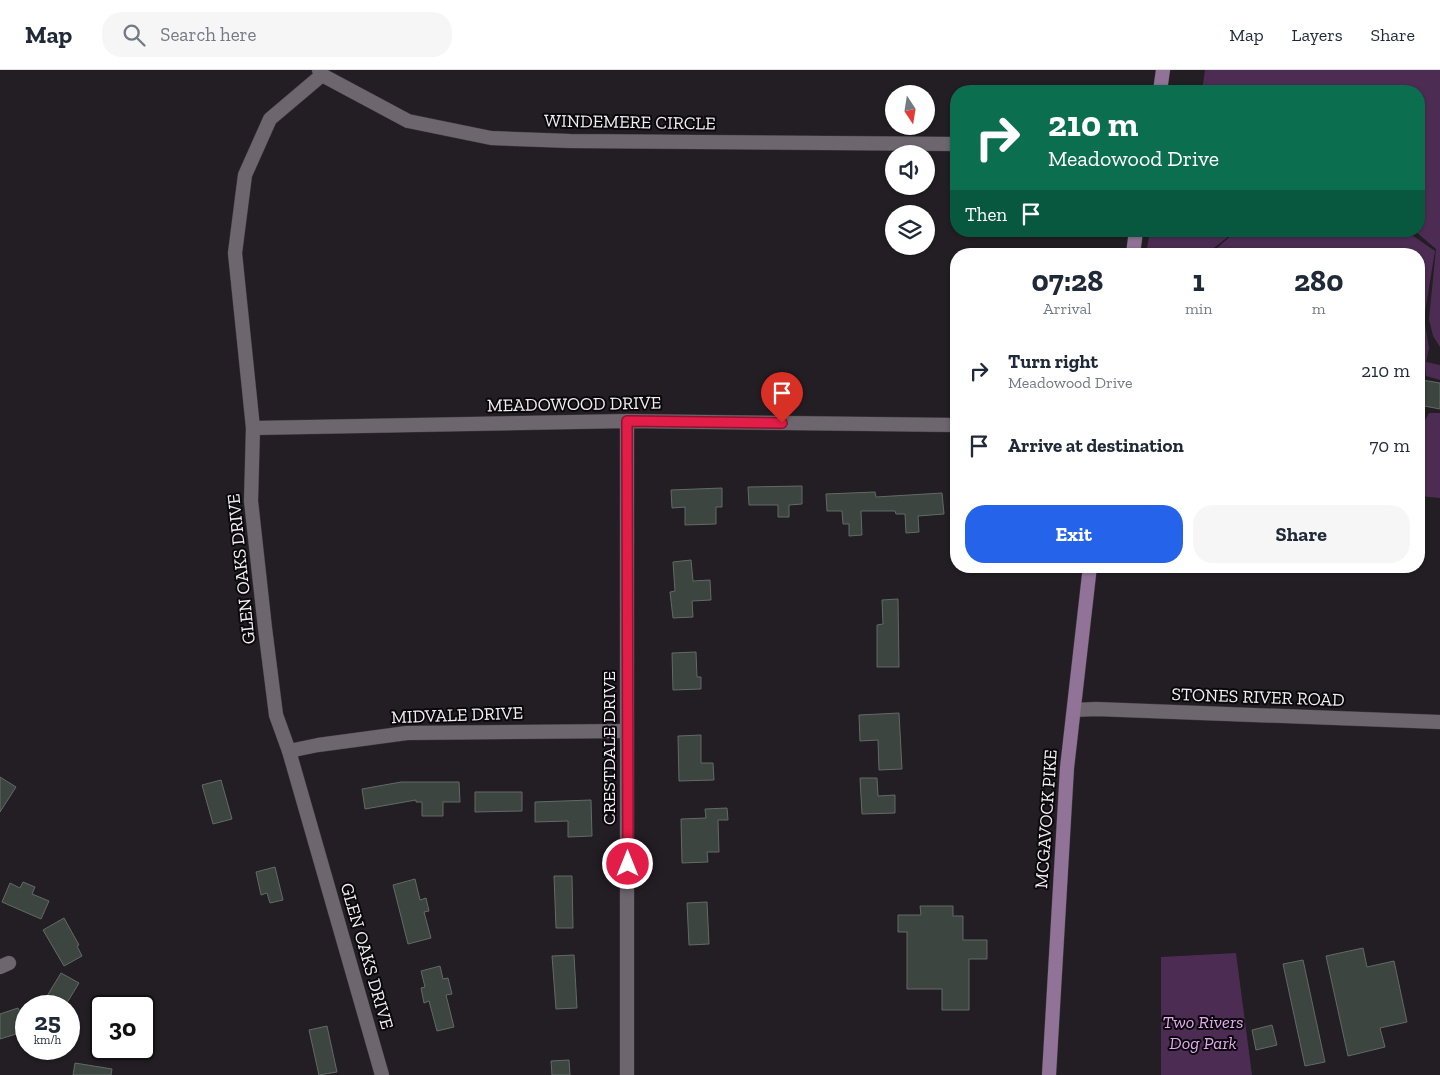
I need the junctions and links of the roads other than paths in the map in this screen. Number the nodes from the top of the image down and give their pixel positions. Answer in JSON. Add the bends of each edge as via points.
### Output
{"nodes":[{"id":1,"x":1163,"y":70,"type":"edge"},
{"id":2,"x":320,"y":73,"type":"edge"},
{"id":3,"x":1161,"y":85,"type":"edge"},
{"id":4,"x":950,"y":144,"type":"edge"},
{"id":5,"x":627,"y":421,"type":"junction"},
{"id":6,"x":950,"y":425,"type":"edge"},
{"id":7,"x":253,"y":428,"type":"junction"},
{"id":8,"x":1089,"y":573,"type":"edge"},
{"id":9,"x":1074,"y":710,"type":"junction"},
{"id":10,"x":1440,"y":722,"type":"edge"},
{"id":11,"x":627,"y":731,"type":"junction"},
{"id":12,"x":289,"y":751,"type":"junction"},
{"id":13,"x":382,"y":1075,"type":"edge"},
{"id":14,"x":627,"y":1075,"type":"edge"},
{"id":15,"x":1049,"y":1075,"type":"edge"}],
"edges":[{"from":1,"to":3,"type":"main road"},
{"from":2,"to":4,"type":"street","name":"WINDEMERE CIRCLE","via":[[408,121],[491,138]]},
{"from":2,"to":7,"type":"street","name":"GLEN OAKS DRIVE","via":[[270,119],[245,175],[235,253]]},
{"from":5,"to":6,"type":"street","name":"MEADOWOOD DRIVE"},
{"from":5,"to":7,"type":"street","name":"MEADOWOOD DRIVE"},
{"from":5,"to":11,"type":"street","name":"CRESTDALE DRIVE"},
{"from":7,"to":12,"type":"street","name":"GLEN OAKS DRIVE","via":[[251,501],[265,628],[276,715]]},
{"from":8,"to":9,"type":"main road","name":"MCGAVOCK PIKE"},
{"from":9,"to":10,"type":"street","name":"STONES RIVER ROAD"},
{"from":9,"to":15,"type":"main road","name":"MCGAVOCK PIKE","via":[[1067,768]]},
{"from":11,"to":12,"type":"street","name":"MIDVALE DRIVE","via":[[407,733]]},
{"from":11,"to":14,"type":"street","name":"CRESTDALE DRIVE"},
{"from":12,"to":13,"type":"street","name":"GLEN OAKS DRIVE"}]}
